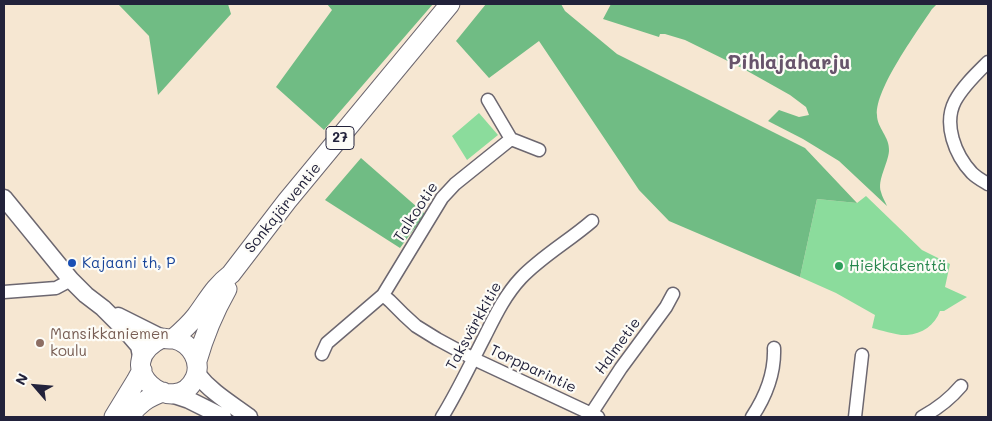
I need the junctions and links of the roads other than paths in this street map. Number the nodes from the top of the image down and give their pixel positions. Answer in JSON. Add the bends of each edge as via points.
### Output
{"nodes":[{"id":1,"x":450,"y":4,"type":"edge"},
{"id":2,"x":988,"y":62,"type":"edge"},
{"id":3,"x":488,"y":100,"type":"dead end"},
{"id":4,"x":511,"y":139,"type":"junction"},
{"id":5,"x":539,"y":150,"type":"dead end"},
{"id":6,"x":988,"y":184,"type":"edge"},
{"id":7,"x":4,"y":198,"type":"edge"},
{"id":8,"x":592,"y":222,"type":"dead end"},
{"id":9,"x":231,"y":274,"type":"junction"},
{"id":10,"x":70,"y":280,"type":"junction"},
{"id":11,"x":4,"y":292,"type":"edge"},
{"id":12,"x":673,"y":294,"type":"dead end"},
{"id":13,"x":383,"y":295,"type":"junction"},
{"id":14,"x":103,"y":308,"type":"junction"},
{"id":15,"x":168,"y":339,"type":"junction"},
{"id":16,"x":774,"y":348,"type":"dead end"},
{"id":17,"x":322,"y":354,"type":"dead end"},
{"id":18,"x":862,"y":355,"type":"dead end"},
{"id":19,"x":474,"y":359,"type":"junction"},
{"id":20,"x":142,"y":363,"type":"junction"},
{"id":21,"x":197,"y":368,"type":"junction"},
{"id":22,"x":960,"y":386,"type":"dead end"},
{"id":23,"x":168,"y":393,"type":"junction"},
{"id":24,"x":592,"y":416,"type":"edge"},
{"id":25,"x":114,"y":417,"type":"edge"},
{"id":26,"x":129,"y":417,"type":"edge"},
{"id":27,"x":223,"y":417,"type":"edge"},
{"id":28,"x":249,"y":417,"type":"edge"},
{"id":29,"x":442,"y":417,"type":"edge"},
{"id":30,"x":752,"y":417,"type":"edge"},
{"id":31,"x":855,"y":417,"type":"edge"},
{"id":32,"x":922,"y":417,"type":"edge"}],
"edges":[{"from":1,"to":9,"type":"highway","name":"Sonkajärventie","number":"27"},
{"from":2,"to":6,"type":"street","via":[[955,102],[950,122],[957,151],[972,173]]},
{"from":3,"to":4,"type":"street"},
{"from":4,"to":5,"type":"street"},
{"from":4,"to":13,"type":"street","name":"Talkootie","via":[[442,198]]},
{"from":7,"to":10,"type":"main road"},
{"from":8,"to":19,"type":"street","name":"Taksvärkkitie","via":[[546,255],[520,279],[502,304]]},
{"from":9,"to":15,"type":"highway","name":"Sonkajärventie","number":"27","via":[[184,329]]},
{"from":9,"to":21,"type":"highway","name":"Sonkajärventie","number":"27","via":[[230,284],[210,323]]},
{"from":10,"to":11,"type":"street","via":[[56,288]]},
{"from":10,"to":14,"type":"main road"},
{"from":12,"to":24,"type":"street","name":"Halmetie"},
{"from":13,"to":17,"type":"street","name":"Talkootie","via":[[327,343]]},
{"from":13,"to":19,"type":"street","name":"Torpparintie","via":[[416,326]]},
{"from":14,"to":15,"type":"main road"},
{"from":14,"to":20,"type":"main road","via":[[139,346]]},
{"from":15,"to":20,"type":"highway","via":[[154,342],[147,348]]},
{"from":15,"to":21,"type":"highway","via":[[188,347]]},
{"from":16,"to":30,"type":"street","via":[[775,361],[769,385]]},
{"from":18,"to":31,"type":"street"},
{"from":19,"to":24,"type":"street","name":"Torpparintie"},
{"from":19,"to":29,"type":"street","name":"Taksvärkkitie"},
{"from":20,"to":23,"type":"highway","via":[[145,379],[152,387]]},
{"from":20,"to":25,"type":"highway"},
{"from":21,"to":23,"type":"highway","via":[[192,384],[184,390]]},
{"from":21,"to":28,"type":"main road","via":[[205,385]]},
{"from":22,"to":32,"type":"street","via":[[939,407]]},
{"from":23,"to":26,"type":"highway","via":[[144,400]]},
{"from":23,"to":27,"type":"main road"}]}
